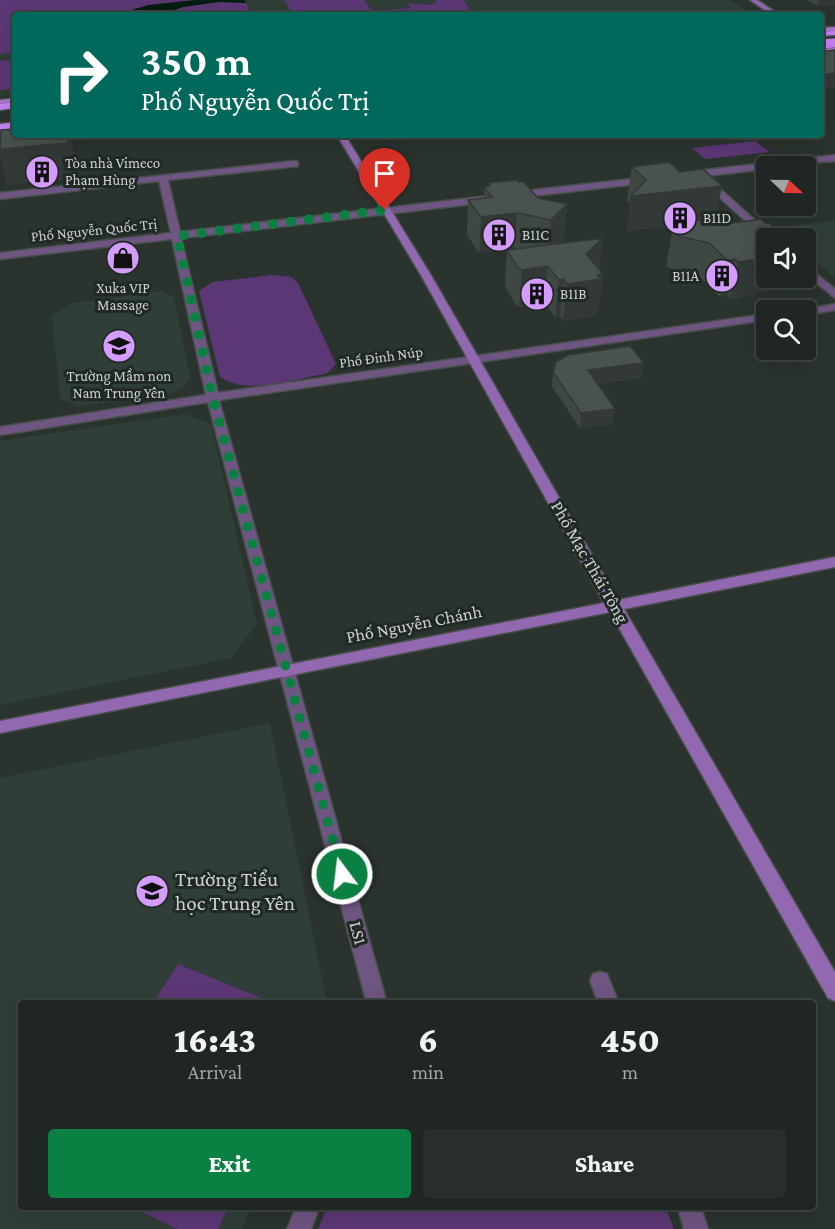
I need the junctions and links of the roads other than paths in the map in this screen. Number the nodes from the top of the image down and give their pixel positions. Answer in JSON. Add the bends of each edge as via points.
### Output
{"nodes":[{"id":1,"x":753,"y":0,"type":"edge"},
{"id":2,"x":772,"y":12,"type":"edge"},
{"id":3,"x":343,"y":138,"type":"edge"},
{"id":4,"x":835,"y":158,"type":"edge"},
{"id":5,"x":295,"y":164,"type":"dead end"},
{"id":6,"x":699,"y":174,"type":"junction"},
{"id":7,"x":675,"y":177,"type":"edge"},
{"id":8,"x":663,"y":178,"type":"edge"},
{"id":9,"x":163,"y":179,"type":"junction"},
{"id":10,"x":0,"y":196,"type":"edge"},
{"id":11,"x":385,"y":210,"type":"junction"},
{"id":12,"x":760,"y":228,"type":"edge"},
{"id":13,"x":177,"y":236,"type":"junction"},
{"id":14,"x":0,"y":256,"type":"edge"},
{"id":15,"x":816,"y":278,"type":"edge"},
{"id":16,"x":835,"y":295,"type":"edge"},
{"id":17,"x":835,"y":307,"type":"edge"},
{"id":18,"x":816,"y":310,"type":"edge"},
{"id":19,"x":756,"y":318,"type":"edge"},
{"id":20,"x":472,"y":359,"type":"junction"},
{"id":21,"x":213,"y":399,"type":"junction"},
{"id":22,"x":0,"y":431,"type":"edge"},
{"id":23,"x":835,"y":562,"type":"edge"},
{"id":24,"x":616,"y":606,"type":"junction"},
{"id":25,"x":287,"y":668,"type":"junction"},
{"id":26,"x":0,"y":727,"type":"edge"},
{"id":27,"x":600,"y":981,"type":"dead end"},
{"id":28,"x":835,"y":991,"type":"edge"},
{"id":29,"x":376,"y":1000,"type":"edge"},
{"id":30,"x":607,"y":1000,"type":"edge"},
{"id":31,"x":307,"y":1210,"type":"edge"},
{"id":32,"x":691,"y":1210,"type":"edge"},
{"id":33,"x":298,"y":1229,"type":"edge"},
{"id":34,"x":696,"y":1229,"type":"edge"}],
"edges":[{"from":1,"to":2,"type":"street"},
{"from":3,"to":11,"type":"street","name":"Phố Mạc Thái Tông"},
{"from":4,"to":6,"type":"street"},
{"from":5,"to":9,"type":"street"},
{"from":6,"to":7,"type":"street"},
{"from":6,"to":12,"type":"street"},
{"from":8,"to":11,"type":"street","name":"Phố Nguyễn Quốc Trị"},
{"from":9,"to":10,"type":"street"},
{"from":9,"to":13,"type":"street","name":"LS1"},
{"from":11,"to":13,"type":"street","name":"Phố Nguyễn Quốc Trị"},
{"from":11,"to":20,"type":"street","name":"Phố Mạc Thái Tông","via":[[428,277]]},
{"from":13,"to":14,"type":"street","name":"Phố Nguyễn Quốc Trị"},
{"from":13,"to":21,"type":"street","name":"LS1"},
{"from":15,"to":16,"type":"street"},
{"from":17,"to":18,"type":"street"},
{"from":19,"to":20,"type":"street","name":"Phố Đinh Núp"},
{"from":20,"to":21,"type":"street","name":"Phố Đinh Núp"},
{"from":20,"to":24,"type":"street","name":"Phố Mạc Thái Tông"},
{"from":21,"to":22,"type":"street","name":"Phố Đinh Núp"},
{"from":21,"to":25,"type":"street","name":"LS1"},
{"from":23,"to":24,"type":"street","name":"Phố Nguyễn Chánh"},
{"from":24,"to":25,"type":"street","name":"Phố Nguyễn Chánh"},
{"from":24,"to":28,"type":"street","name":"Phố Mạc Thái Tông"},
{"from":25,"to":26,"type":"street","name":"Phố Nguyễn Chánh"},
{"from":25,"to":29,"type":"street","name":"LS1"},
{"from":27,"to":30,"type":"street"},
{"from":31,"to":33,"type":"street"},
{"from":32,"to":34,"type":"street"}]}
